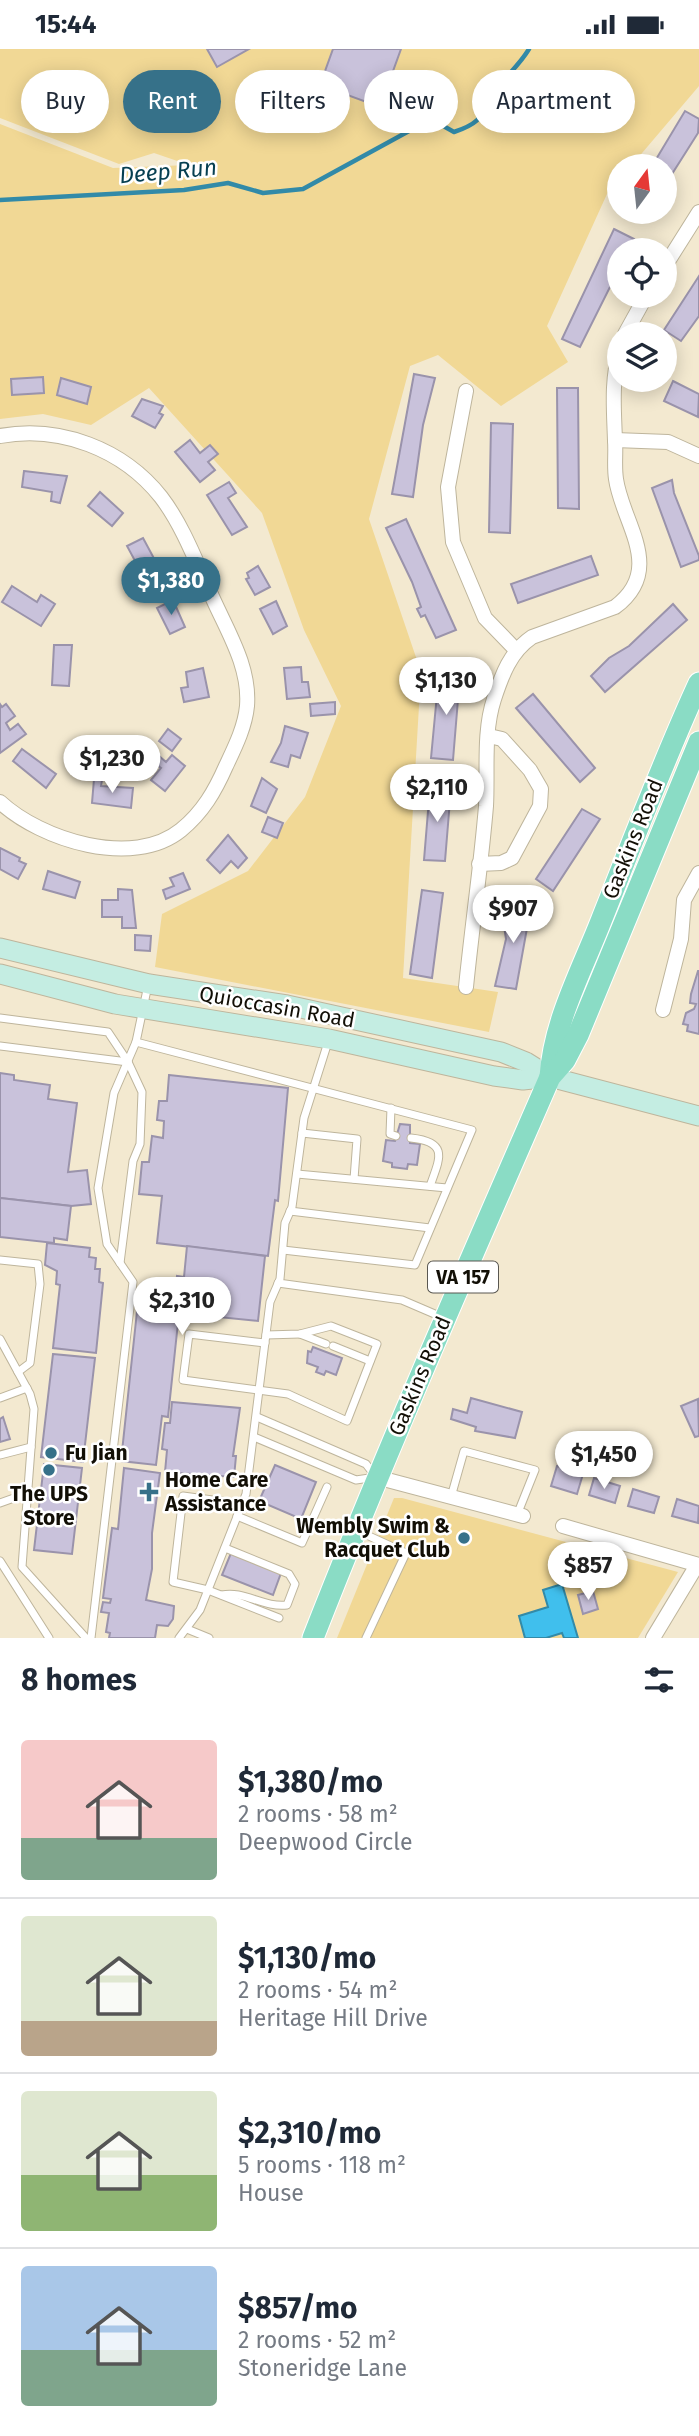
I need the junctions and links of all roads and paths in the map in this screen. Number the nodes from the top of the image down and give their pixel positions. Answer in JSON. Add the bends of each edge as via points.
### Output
{"nodes":[{"id":1,"x":699,"y":212,"type":"edge"},
{"id":2,"x":677,"y":247,"type":"edge"},
{"id":3,"x":466,"y":391,"type":"dead end"},
{"id":4,"x":612,"y":392,"type":"edge"},
{"id":5,"x":0,"y":436,"type":"edge"},
{"id":6,"x":615,"y":440,"type":"junction"},
{"id":7,"x":699,"y":456,"type":"edge"},
{"id":8,"x":516,"y":650,"type":"junction"},
{"id":9,"x":699,"y":684,"type":"edge"},
{"id":10,"x":489,"y":736,"type":"junction"},
{"id":11,"x":699,"y":742,"type":"edge"},
{"id":12,"x":0,"y":802,"type":"edge"},
{"id":13,"x":479,"y":864,"type":"junction"},
{"id":14,"x":699,"y":873,"type":"edge"},
{"id":15,"x":0,"y":948,"type":"edge"},
{"id":16,"x":0,"y":974,"type":"edge"},
{"id":17,"x":149,"y":984,"type":"junction"},
{"id":18,"x":466,"y":987,"type":"dead end"},
{"id":19,"x":143,"y":1008,"type":"junction"},
{"id":20,"x":663,"y":1010,"type":"dead end"},
{"id":21,"x":0,"y":1019,"type":"edge"},
{"id":22,"x":329,"y":1039,"type":"junction"},
{"id":23,"x":136,"y":1042,"type":"junction"},
{"id":24,"x":0,"y":1046,"type":"edge"},
{"id":25,"x":128,"y":1062,"type":"junction"},
{"id":26,"x":550,"y":1077,"type":"junction"},
{"id":27,"x":314,"y":1086,"type":"junction"},
{"id":28,"x":391,"y":1108,"type":"junction"},
{"id":29,"x":699,"y":1116,"type":"edge"},
{"id":30,"x":302,"y":1133,"type":"junction"},
{"id":31,"x":396,"y":1136,"type":"dead end"},
{"id":32,"x":411,"y":1138,"type":"dead end"},
{"id":33,"x":297,"y":1174,"type":"junction"},
{"id":34,"x":354,"y":1179,"type":"junction"},
{"id":35,"x":430,"y":1186,"type":"junction"},
{"id":36,"x":447,"y":1188,"type":"junction"},
{"id":37,"x":290,"y":1211,"type":"junction"},
{"id":38,"x":430,"y":1228,"type":"junction"},
{"id":39,"x":283,"y":1250,"type":"junction"},
{"id":40,"x":0,"y":1260,"type":"edge"},
{"id":41,"x":120,"y":1263,"type":"junction"},
{"id":42,"x":278,"y":1283,"type":"junction"},
{"id":43,"x":444,"y":1318,"type":"junction"},
{"id":44,"x":300,"y":1334,"type":"junction"},
{"id":45,"x":266,"y":1339,"type":"junction"},
{"id":46,"x":1,"y":1342,"type":"edge"},
{"id":47,"x":10,"y":1356,"type":"junction"},
{"id":48,"x":0,"y":1359,"type":"edge"},
{"id":49,"x":370,"y":1361,"type":"junction"},
{"id":50,"x":19,"y":1372,"type":"junction"},
{"id":51,"x":27,"y":1388,"type":"junction"},
{"id":52,"x":260,"y":1390,"type":"junction"},
{"id":53,"x":0,"y":1398,"type":"edge"},
{"id":54,"x":257,"y":1417,"type":"junction"},
{"id":55,"x":254,"y":1437,"type":"junction"},
{"id":56,"x":31,"y":1447,"type":"junction"},
{"id":57,"x":0,"y":1455,"type":"edge"},
{"id":58,"x":376,"y":1477,"type":"junction"},
{"id":59,"x":327,"y":1487,"type":"dead end"},
{"id":60,"x":28,"y":1493,"type":"junction"},
{"id":61,"x":451,"y":1498,"type":"junction"},
{"id":62,"x":0,"y":1503,"type":"edge"},
{"id":63,"x":242,"y":1504,"type":"junction"},
{"id":64,"x":237,"y":1516,"type":"junction"},
{"id":65,"x":520,"y":1516,"type":"joint"},
{"id":66,"x":563,"y":1526,"type":"dead end"},
{"id":67,"x":355,"y":1530,"type":"junction"},
{"id":68,"x":225,"y":1548,"type":"junction"},
{"id":69,"x":0,"y":1561,"type":"edge"},
{"id":70,"x":698,"y":1565,"type":"edge"},
{"id":71,"x":208,"y":1590,"type":"junction"},
{"id":72,"x":221,"y":1595,"type":"junction"},
{"id":73,"x":279,"y":1618,"type":"dead end"},
{"id":74,"x":187,"y":1629,"type":"junction"},
{"id":75,"x":49,"y":1638,"type":"edge"},
{"id":76,"x":88,"y":1638,"type":"edge"},
{"id":77,"x":179,"y":1638,"type":"edge"},
{"id":78,"x":208,"y":1638,"type":"edge"},
{"id":79,"x":313,"y":1638,"type":"edge"},
{"id":80,"x":366,"y":1638,"type":"edge"},
{"id":81,"x":653,"y":1638,"type":"edge"}],
"edges":[{"from":1,"to":2,"type":"street"},
{"from":3,"to":8,"type":"street","via":[[447,487],[453,542],[485,618]]},
{"from":4,"to":6,"type":"street"},
{"from":5,"to":12,"type":"street","via":[[41,433],[81,442],[112,455],[144,479],[180,527],[236,649],[248,690],[243,725],[212,796],[194,819],[166,839],[139,848],[91,846],[46,830]]},
{"from":6,"to":7,"type":"street","via":[[668,442]]},
{"from":6,"to":8,"type":"street","via":[[615,479],[638,543],[640,562],[632,588],[624,600],[604,613],[544,632]]},
{"from":8,"to":10,"type":"street","via":[[493,702]]},
{"from":9,"to":26,"type":"main road","name":"Gaskins Road","via":[[562,1017]]},
{"from":10,"to":13,"type":"street"},
{"from":10,"to":13,"type":"street","via":[[502,739],[530,769],[541,789],[540,806],[512,858]]},
{"from":11,"to":26,"type":"main road","name":"Gaskins Road","via":[[578,1035]]},
{"from":13,"to":18,"type":"street"},
{"from":14,"to":20,"type":"street","via":[[684,900],[681,939]]},
{"from":15,"to":17,"type":"main road","name":"Quioccasin Road"},
{"from":16,"to":19,"type":"main road","name":"Quioccasin Road"},
{"from":17,"to":19,"type":"lane"},
{"from":17,"to":26,"type":"main road","name":"Quioccasin Road","via":[[287,1005],[500,1052]]},
{"from":19,"to":22,"type":"main road","name":"Quioccasin Road"},
{"from":19,"to":23,"type":"lane"},
{"from":21,"to":25,"type":"lane","via":[[108,1032]]},
{"from":22,"to":26,"type":"main road","name":"Quioccasin Road","via":[[494,1076]]},
{"from":22,"to":27,"type":"lane"},
{"from":23,"to":25,"type":"lane"},
{"from":23,"to":27,"type":"lane"},
{"from":24,"to":25,"type":"lane"},
{"from":25,"to":41,"type":"lane","via":[[142,1092],[140,1144],[133,1161]]},
{"from":25,"to":41,"type":"lane","via":[[114,1093],[98,1188],[107,1244]]},
{"from":26,"to":29,"type":"main road","name":"Quioccasin Road"},
{"from":26,"to":43,"type":"main road","name":"Gaskins Road","number":"VA 157"},
{"from":27,"to":28,"type":"lane"},
{"from":27,"to":30,"type":"lane"},
{"from":28,"to":31,"type":"lane","via":[[390,1133]]},
{"from":28,"to":36,"type":"lane","via":[[472,1130]]},
{"from":30,"to":33,"type":"lane"},
{"from":30,"to":34,"type":"lane","via":[[357,1139]]},
{"from":32,"to":35,"type":"lane","via":[[430,1140],[438,1148],[440,1160]]},
{"from":33,"to":34,"type":"lane"},
{"from":33,"to":37,"type":"lane"},
{"from":34,"to":35,"type":"lane"},
{"from":35,"to":36,"type":"lane"},
{"from":36,"to":38,"type":"lane"},
{"from":37,"to":38,"type":"lane"},
{"from":37,"to":39,"type":"lane"},
{"from":38,"to":39,"type":"lane","via":[[415,1265]]},
{"from":39,"to":42,"type":"lane"},
{"from":40,"to":50,"type":"lane","via":[[38,1264],[40,1284],[30,1363]]},
{"from":41,"to":76,"type":"lane","via":[[133,1282]]},
{"from":42,"to":43,"type":"lane","via":[[402,1300]]},
{"from":42,"to":45,"type":"lane","via":[[270,1302]]},
{"from":43,"to":58,"type":"main road","name":"Gaskins Road","number":"VA 157"},
{"from":44,"to":45,"type":"lane"},
{"from":44,"to":49,"type":"lane"},
{"from":44,"to":49,"type":"lane","via":[[331,1326],[377,1344]]},
{"from":45,"to":52,"type":"lane"},
{"from":45,"to":52,"type":"lane","via":[[189,1334],[183,1380]]},
{"from":46,"to":47,"type":"lane"},
{"from":47,"to":48,"type":"lane"},
{"from":47,"to":50,"type":"lane"},
{"from":49,"to":52,"type":"lane","via":[[346,1421],[288,1394]]},
{"from":50,"to":51,"type":"lane"},
{"from":51,"to":53,"type":"lane"},
{"from":51,"to":56,"type":"lane","via":[[34,1409]]},
{"from":52,"to":54,"type":"lane"},
{"from":54,"to":55,"type":"lane"},
{"from":54,"to":58,"type":"lane","via":[[366,1464]]},
{"from":55,"to":58,"type":"lane","via":[[356,1480]]},
{"from":55,"to":63,"type":"lane"},
{"from":56,"to":57,"type":"lane"},
{"from":56,"to":60,"type":"lane"},
{"from":58,"to":61,"type":"street"},
{"from":58,"to":67,"type":"main road","name":"Gaskins Road","number":"VA 157"},
{"from":59,"to":64,"type":"lane","via":[[302,1543]]},
{"from":60,"to":62,"type":"lane"},
{"from":60,"to":76,"type":"lane","via":[[22,1567]]},
{"from":61,"to":65,"type":"street"},
{"from":61,"to":65,"type":"lane","via":[[464,1451],[535,1470]]},
{"from":63,"to":64,"type":"lane"},
{"from":63,"to":71,"type":"lane","via":[[183,1496],[173,1582]]},
{"from":64,"to":68,"type":"lane"},
{"from":66,"to":70,"type":"street"},
{"from":67,"to":79,"type":"main road","name":"Gaskins Road","number":"VA 157"},
{"from":67,"to":80,"type":"lane","via":[[406,1553]]},
{"from":68,"to":71,"type":"lane"},
{"from":68,"to":72,"type":"lane","via":[[289,1574],[295,1584],[287,1605],[272,1607],[230,1593]]},
{"from":69,"to":75,"type":"lane"},
{"from":70,"to":81,"type":"street"},
{"from":71,"to":72,"type":"lane"},
{"from":71,"to":74,"type":"lane"},
{"from":72,"to":73,"type":"lane"},
{"from":74,"to":77,"type":"lane"},
{"from":74,"to":78,"type":"lane"}]}
